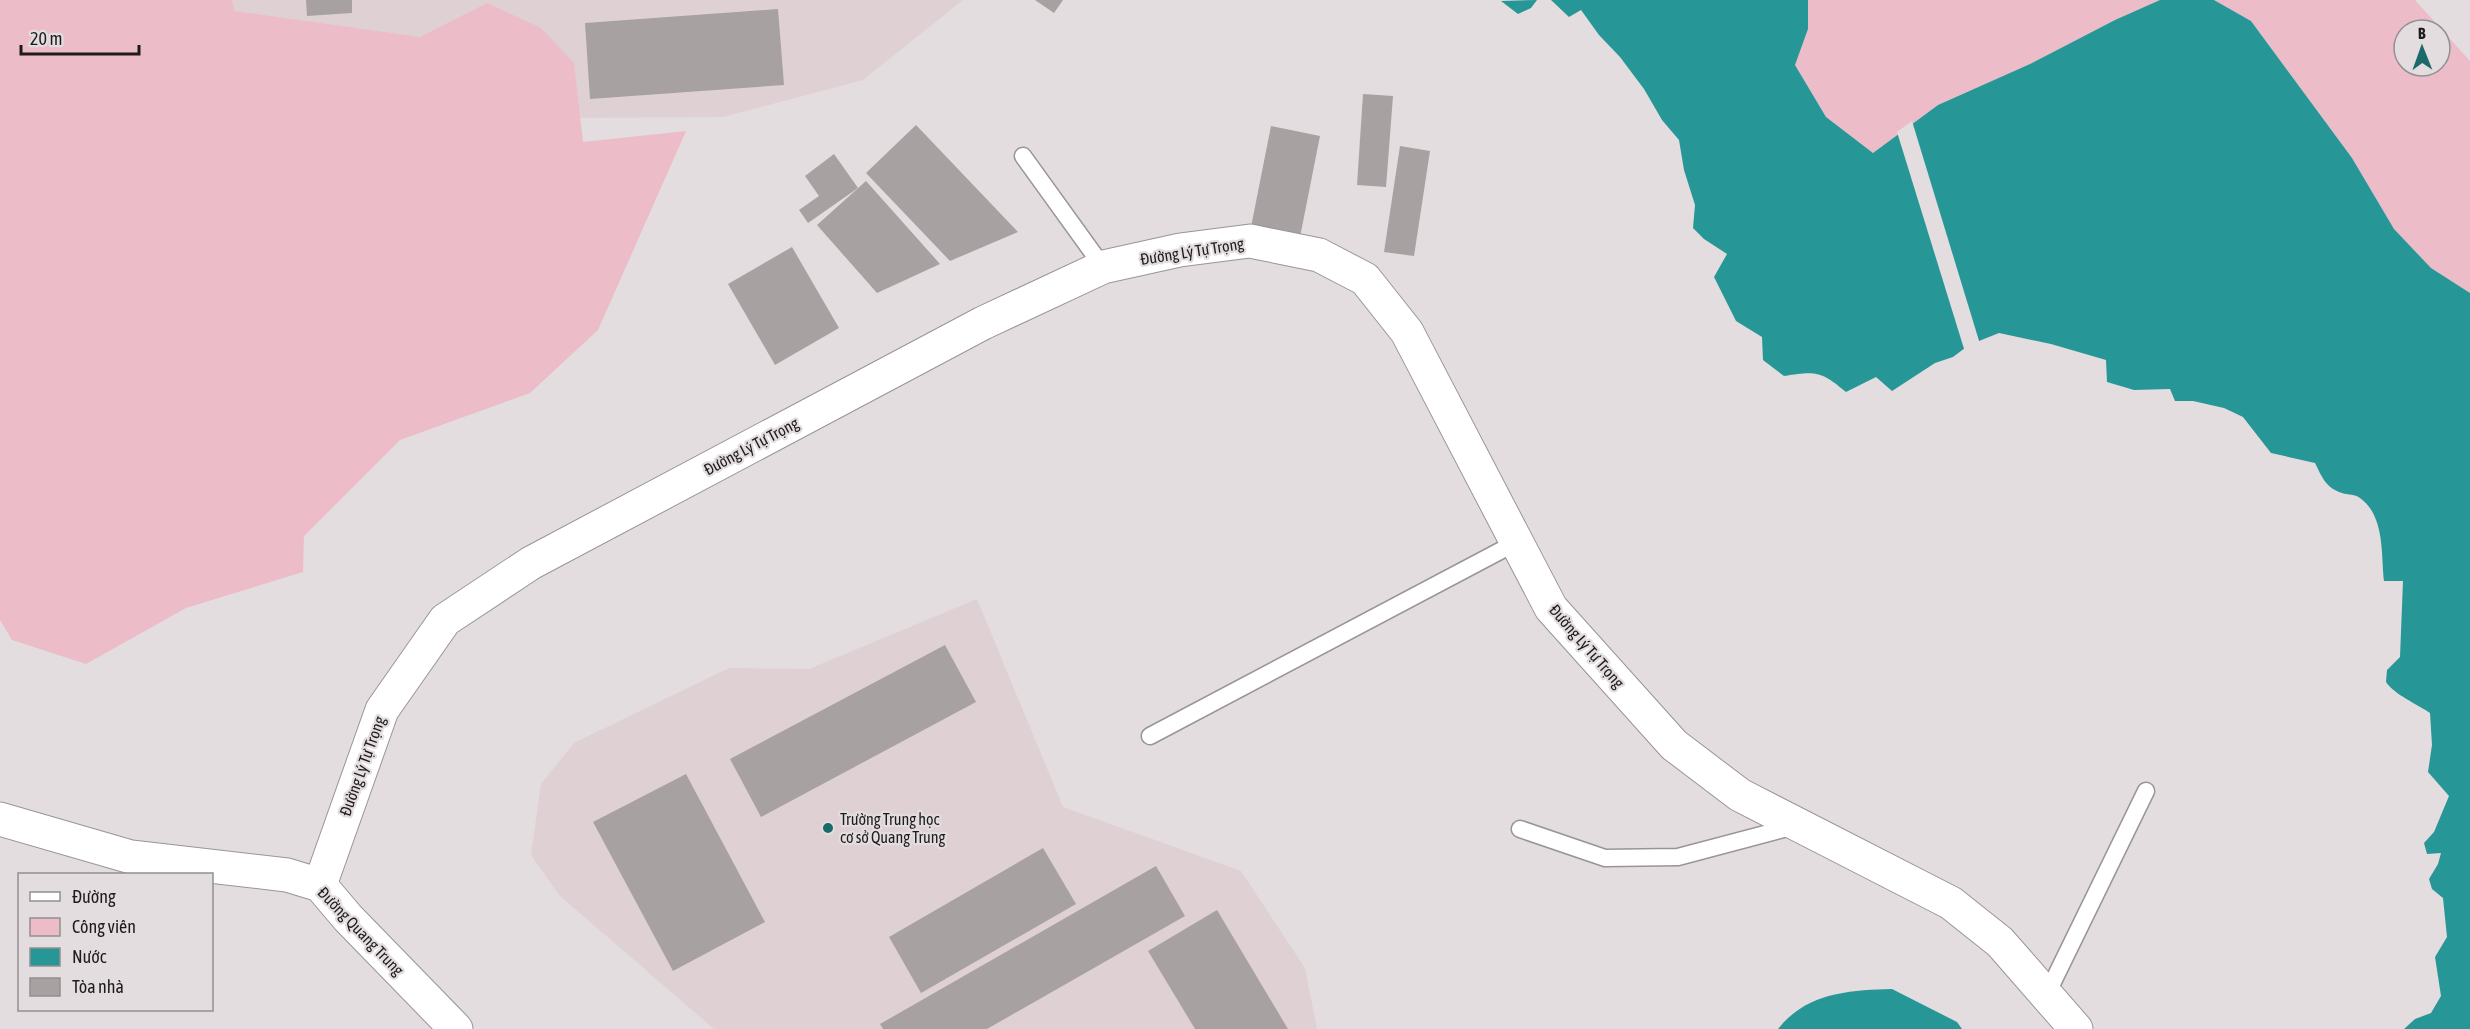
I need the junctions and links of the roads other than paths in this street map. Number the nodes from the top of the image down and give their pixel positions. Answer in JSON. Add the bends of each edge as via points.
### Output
{"nodes":[{"id":1,"x":1023,"y":156,"type":"dead end"},
{"id":2,"x":1103,"y":267,"type":"junction"},
{"id":3,"x":1517,"y":542,"type":"junction"},
{"id":4,"x":1150,"y":736,"type":"dead end"},
{"id":5,"x":2146,"y":791,"type":"dead end"},
{"id":6,"x":0,"y":819,"type":"edge"},
{"id":7,"x":1799,"y":825,"type":"junction"},
{"id":8,"x":1520,"y":829,"type":"dead end"},
{"id":9,"x":320,"y":885,"type":"junction"},
{"id":10,"x":2047,"y":994,"type":"junction"},
{"id":11,"x":456,"y":1029,"type":"edge"},
{"id":12,"x":2076,"y":1029,"type":"edge"}],
"edges":[{"from":1,"to":2,"type":"lane"},
{"from":2,"to":3,"type":"street","name":"Đường Lý Tự Trọng","via":[[1180,250],[1250,241],[1319,255],[1365,279],[1407,332]]},
{"from":2,"to":9,"type":"street","name":"Đường Lý Tự Trọng","via":[[983,323],[531,563],[445,620],[382,710]]},
{"from":3,"to":4,"type":"lane"},
{"from":3,"to":7,"type":"street","name":"Đường Lý Tự Trọng","via":[[1551,608],[1674,745],[1740,795]]},
{"from":5,"to":10,"type":"lane"},
{"from":6,"to":9,"type":"street","name":"Đường Quang Trung","via":[[131,857],[287,874]]},
{"from":7,"to":8,"type":"lane","via":[[1678,857],[1605,858]]},
{"from":7,"to":10,"type":"street","name":"Đường Lý Tự Trọng","via":[[1951,903],[2000,942]]},
{"from":9,"to":11,"type":"street","name":"Đường Quang Trung"},
{"from":10,"to":12,"type":"street","name":"Đường Lý Tự Trọng"}]}
